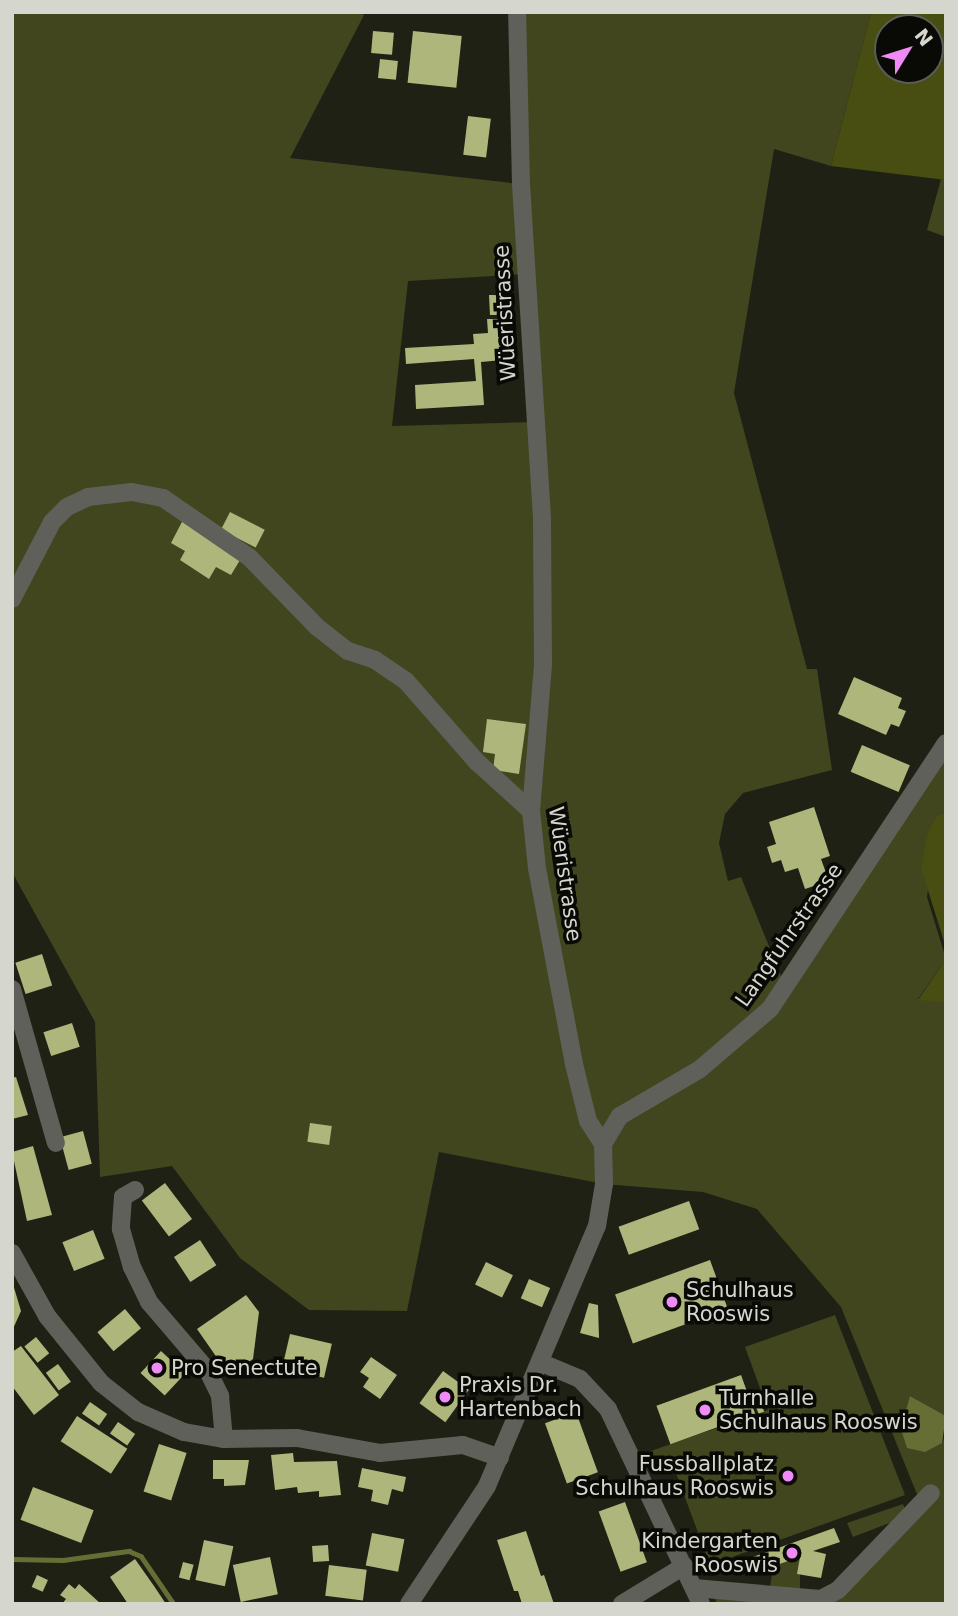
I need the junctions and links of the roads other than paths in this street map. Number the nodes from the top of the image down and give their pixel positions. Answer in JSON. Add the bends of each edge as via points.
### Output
{"nodes":[{"id":1,"x":517,"y":12,"type":"edge"},
{"id":2,"x":12,"y":599,"type":"edge"},
{"id":3,"x":946,"y":743,"type":"edge"},
{"id":4,"x":531,"y":811,"type":"junction"},
{"id":5,"x":12,"y":989,"type":"edge"},
{"id":6,"x":56,"y":1143,"type":"dead end"},
{"id":7,"x":603,"y":1144,"type":"junction"},
{"id":8,"x":135,"y":1190,"type":"dead end"},
{"id":9,"x":12,"y":1253,"type":"edge"},
{"id":10,"x":542,"y":1363,"type":"junction"},
{"id":11,"x":224,"y":1439,"type":"junction"},
{"id":12,"x":500,"y":1458,"type":"junction"},
{"id":13,"x":932,"y":1493,"type":"dead end"},
{"id":14,"x":684,"y":1566,"type":"junction"},
{"id":15,"x":698,"y":1596,"type":"edge"},
{"id":16,"x":409,"y":1604,"type":"edge"},
{"id":17,"x":622,"y":1604,"type":"edge"}],
"edges":[{"from":1,"to":4,"type":"street","name":"Wüeristrasse","via":[[521,184],[542,518],[544,664]]},
{"from":2,"to":4,"type":"street","via":[[52,522],[67,507],[88,497],[132,492],[163,498],[249,558],[317,627],[348,651],[376,660],[406,681],[485,770]]},
{"from":3,"to":7,"type":"street","name":"Langfuhrstrasse","via":[[770,1009],[700,1069],[620,1116]]},
{"from":4,"to":7,"type":"street","name":"Wüeristrasse","via":[[537,868],[574,1064],[589,1121]]},
{"from":5,"to":6,"type":"street"},
{"from":7,"to":10,"type":"street","name":"Wüeristrasse","via":[[604,1184],[597,1226]]},
{"from":8,"to":11,"type":"street","via":[[123,1197],[121,1229],[132,1267],[149,1302],[208,1371],[220,1396]]},
{"from":9,"to":11,"type":"street","via":[[47,1316],[101,1382],[138,1412],[184,1432]]},
{"from":10,"to":12,"type":"street","name":"Wüeristrasse"},
{"from":10,"to":14,"type":"street","via":[[579,1379],[608,1409]]},
{"from":11,"to":12,"type":"street","via":[[297,1438],[389,1453],[463,1445]]},
{"from":12,"to":16,"type":"street","name":"Wüeristrasse","via":[[477,1504]]},
{"from":13,"to":15,"type":"street","via":[[838,1590],[821,1600]]},
{"from":14,"to":15,"type":"street"},
{"from":14,"to":17,"type":"street"}]}
